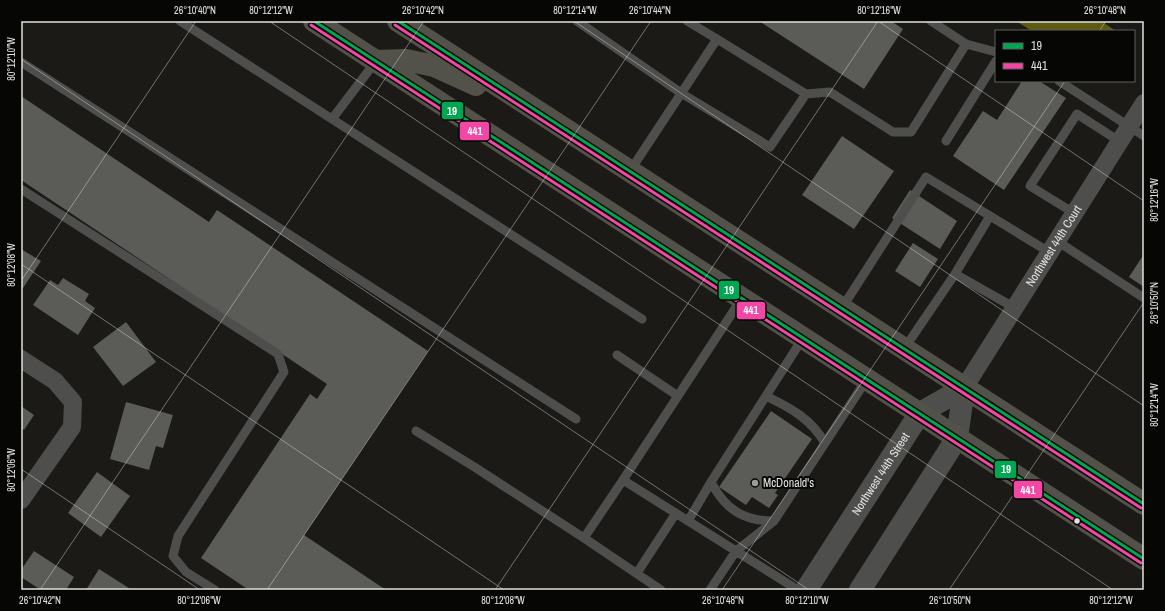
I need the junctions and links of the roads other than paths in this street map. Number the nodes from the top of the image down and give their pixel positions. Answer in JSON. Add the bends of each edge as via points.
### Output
{"nodes":[{"id":1,"x":180,"y":21,"type":"edge"},
{"id":2,"x":314,"y":21,"type":"edge"},
{"id":3,"x":398,"y":21,"type":"edge"},
{"id":4,"x":577,"y":21,"type":"edge"},
{"id":5,"x":687,"y":21,"type":"edge"},
{"id":6,"x":930,"y":21,"type":"edge"},
{"id":7,"x":716,"y":39,"type":"junction"},
{"id":8,"x":966,"y":44,"type":"junction"},
{"id":9,"x":995,"y":52,"type":"edge"},
{"id":10,"x":376,"y":61,"type":"junction"},
{"id":11,"x":21,"y":62,"type":"edge"},
{"id":12,"x":995,"y":63,"type":"edge"},
{"id":13,"x":1059,"y":82,"type":"edge"},
{"id":14,"x":681,"y":93,"type":"junction"},
{"id":15,"x":806,"y":94,"type":"junction"},
{"id":16,"x":1144,"y":103,"type":"edge"},
{"id":17,"x":332,"y":119,"type":"junction"},
{"id":18,"x":550,"y":119,"type":"junction"},
{"id":19,"x":1131,"y":134,"type":"edge"},
{"id":20,"x":946,"y":141,"type":"dead end"},
{"id":21,"x":630,"y":171,"type":"junction"},
{"id":22,"x":21,"y":189,"type":"edge"},
{"id":23,"x":1074,"y":213,"type":"junction"},
{"id":24,"x":990,"y":216,"type":"junction"},
{"id":25,"x":1053,"y":246,"type":"junction"},
{"id":26,"x":955,"y":274,"type":"junction"},
{"id":27,"x":742,"y":298,"type":"junction"},
{"id":28,"x":1144,"y":298,"type":"edge"},
{"id":29,"x":1015,"y":308,"type":"junction"},
{"id":30,"x":841,"y":309,"type":"junction"},
{"id":31,"x":642,"y":319,"type":"dead end"},
{"id":32,"x":803,"y":338,"type":"junction"},
{"id":33,"x":904,"y":349,"type":"junction"},
{"id":34,"x":617,"y":355,"type":"dead end"},
{"id":35,"x":21,"y":359,"type":"edge"},
{"id":36,"x":868,"y":379,"type":"junction"},
{"id":37,"x":964,"y":388,"type":"junction"},
{"id":38,"x":678,"y":396,"type":"junction"},
{"id":39,"x":766,"y":396,"type":"junction"},
{"id":40,"x":920,"y":413,"type":"junction"},
{"id":41,"x":576,"y":419,"type":"dead end"},
{"id":42,"x":416,"y":431,"type":"dead end"},
{"id":43,"x":957,"y":438,"type":"junction"},
{"id":44,"x":825,"y":443,"type":"junction"},
{"id":45,"x":623,"y":480,"type":"junction"},
{"id":46,"x":711,"y":482,"type":"junction"},
{"id":47,"x":21,"y":500,"type":"edge"},
{"id":48,"x":1144,"y":504,"type":"edge"},
{"id":49,"x":676,"y":513,"type":"junction"},
{"id":50,"x":688,"y":521,"type":"junction"},
{"id":51,"x":774,"y":521,"type":"junction"},
{"id":52,"x":584,"y":538,"type":"junction"},
{"id":53,"x":736,"y":551,"type":"junction"},
{"id":54,"x":1144,"y":559,"type":"edge"},
{"id":55,"x":637,"y":573,"type":"junction"},
{"id":56,"x":215,"y":590,"type":"edge"},
{"id":57,"x":661,"y":590,"type":"edge"},
{"id":58,"x":710,"y":590,"type":"edge"},
{"id":59,"x":798,"y":590,"type":"edge"},
{"id":60,"x":806,"y":590,"type":"edge"},
{"id":61,"x":860,"y":590,"type":"edge"}],
"edges":[{"from":1,"to":17,"type":"lane"},
{"from":2,"to":10,"type":"main road"},
{"from":3,"to":18,"type":"main road"},
{"from":4,"to":14,"type":"lane"},
{"from":5,"to":7,"type":"lane"},
{"from":6,"to":8,"type":"lane"},
{"from":7,"to":14,"type":"lane"},
{"from":7,"to":15,"type":"lane"},
{"from":8,"to":9,"type":"lane"},
{"from":8,"to":15,"type":"lane","via":[[911,132],[893,132],[830,92]]},
{"from":10,"to":17,"type":"lane"},
{"from":10,"to":18,"type":"main road","via":[[406,60],[434,66]]},
{"from":10,"to":27,"type":"main road"},
{"from":11,"to":41,"type":"lane"},
{"from":12,"to":20,"type":"lane"},
{"from":13,"to":19,"type":"lane"},
{"from":14,"to":15,"type":"lane","via":[[770,147]]},
{"from":14,"to":21,"type":"lane"},
{"from":16,"to":19,"type":"street","name":"Northwest 44th Court"},
{"from":17,"to":31,"type":"lane"},
{"from":18,"to":21,"type":"main road"},
{"from":19,"to":23,"type":"street","name":"Northwest 44th Court"},
{"from":19,"to":23,"type":"lane","via":[[1077,114],[1030,186]]},
{"from":21,"to":30,"type":"main road"},
{"from":22,"to":56,"type":"lane","via":[[278,354],[284,372],[178,536],[172,556],[186,572]]},
{"from":23,"to":25,"type":"street","name":"Northwest 44th Court"},
{"from":24,"to":25,"type":"lane"},
{"from":24,"to":26,"type":"lane"},
{"from":24,"to":30,"type":"lane","via":[[926,177]]},
{"from":25,"to":28,"type":"lane"},
{"from":25,"to":29,"type":"street","name":"Northwest 44th Court"},
{"from":26,"to":29,"type":"lane"},
{"from":26,"to":33,"type":"lane"},
{"from":27,"to":32,"type":"main road"},
{"from":27,"to":38,"type":"lane"},
{"from":29,"to":37,"type":"street","name":"Northwest 44th Court"},
{"from":30,"to":33,"type":"main road"},
{"from":32,"to":36,"type":"main road"},
{"from":32,"to":39,"type":"lane"},
{"from":33,"to":37,"type":"main road"},
{"from":34,"to":38,"type":"lane"},
{"from":35,"to":47,"type":"street","via":[[55,381],[73,402],[72,427]]},
{"from":36,"to":40,"type":"main road"},
{"from":36,"to":44,"type":"lane"},
{"from":37,"to":40,"type":"street","name":"Northwest 44th Street"},
{"from":37,"to":43,"type":"street"},
{"from":37,"to":48,"type":"main road"},
{"from":38,"to":45,"type":"lane"},
{"from":39,"to":44,"type":"lane","via":[[808,420],[818,430]]},
{"from":39,"to":46,"type":"lane"},
{"from":40,"to":43,"type":"main road"},
{"from":40,"to":60,"type":"street","name":"Northwest 44th Street"},
{"from":42,"to":52,"type":"lane"},
{"from":43,"to":54,"type":"main road"},
{"from":43,"to":61,"type":"street"},
{"from":44,"to":51,"type":"lane"},
{"from":45,"to":49,"type":"lane"},
{"from":45,"to":52,"type":"lane"},
{"from":46,"to":50,"type":"lane"},
{"from":46,"to":51,"type":"lane","via":[[720,498],[732,509],[757,521]]},
{"from":49,"to":50,"type":"lane"},
{"from":49,"to":55,"type":"lane"},
{"from":50,"to":53,"type":"lane"},
{"from":51,"to":53,"type":"lane"},
{"from":52,"to":55,"type":"lane"},
{"from":53,"to":58,"type":"lane"},
{"from":53,"to":59,"type":"lane"},
{"from":55,"to":57,"type":"lane"}]}
